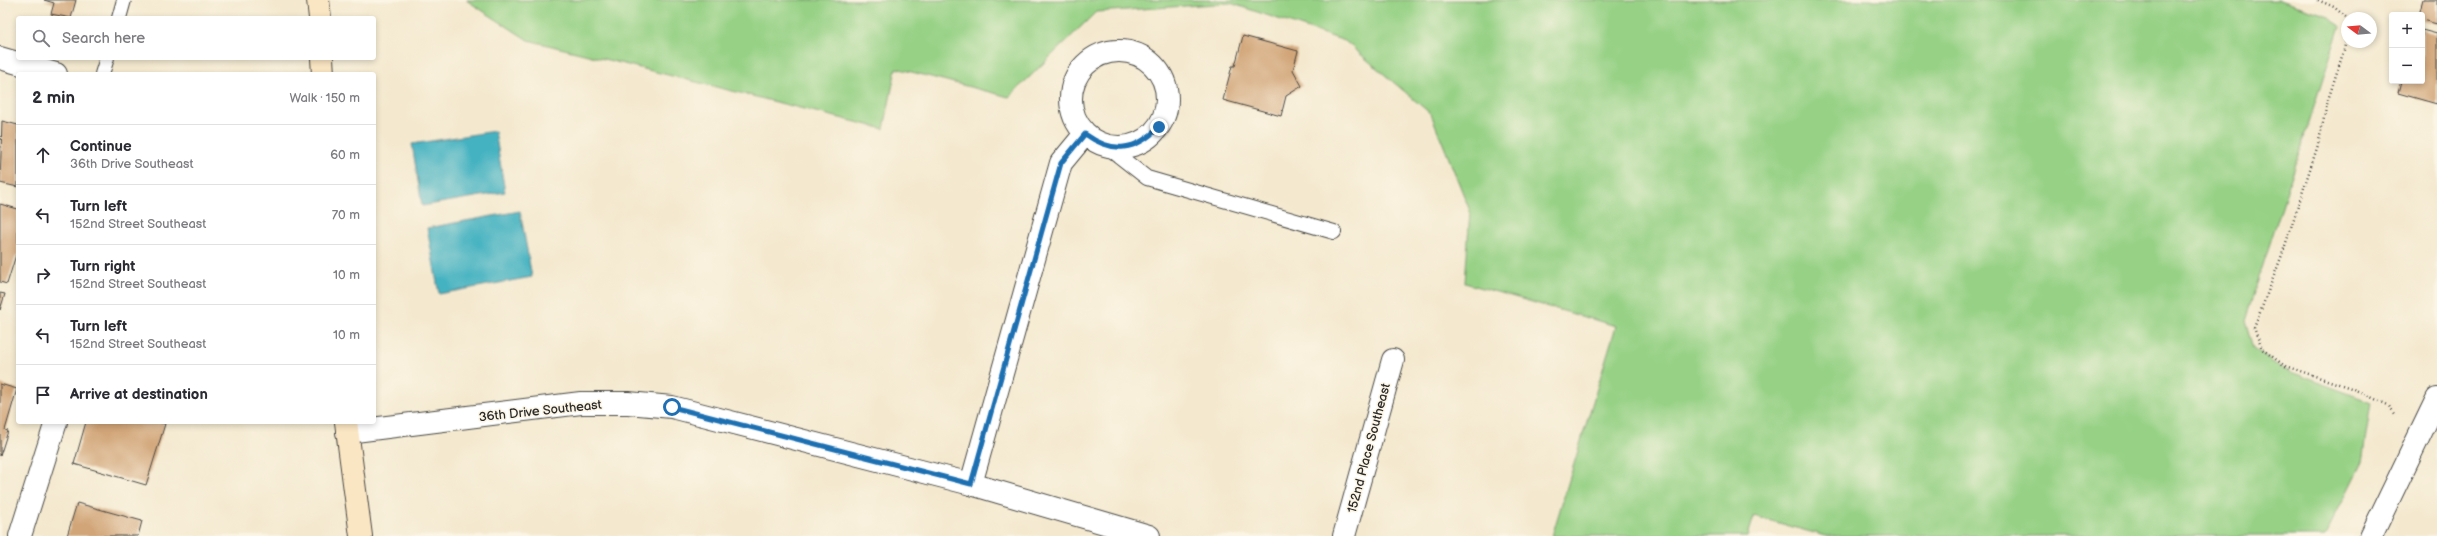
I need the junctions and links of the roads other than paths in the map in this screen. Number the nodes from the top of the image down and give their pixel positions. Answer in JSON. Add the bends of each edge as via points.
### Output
{"nodes":[{"id":1,"x":124,"y":0,"type":"edge"},
{"id":2,"x":318,"y":0,"type":"edge"},
{"id":3,"x":120,"y":16,"type":"edge"},
{"id":4,"x":320,"y":16,"type":"edge"},
{"id":5,"x":0,"y":58,"type":"edge"},
{"id":6,"x":106,"y":60,"type":"edge"},
{"id":7,"x":322,"y":60,"type":"edge"},
{"id":8,"x":49,"y":72,"type":"edge"},
{"id":9,"x":103,"y":72,"type":"edge"},
{"id":10,"x":323,"y":72,"type":"edge"},
{"id":11,"x":1085,"y":134,"type":"junction"},
{"id":12,"x":1105,"y":145,"type":"junction"},
{"id":13,"x":1334,"y":232,"type":"dead end"},
{"id":14,"x":1393,"y":360,"type":"dead end"},
{"id":15,"x":2437,"y":398,"type":"edge"},
{"id":16,"x":55,"y":424,"type":"edge"},
{"id":17,"x":375,"y":424,"type":"edge"},
{"id":18,"x":376,"y":424,"type":"edge"},
{"id":19,"x":346,"y":427,"type":"edge"},
{"id":20,"x":971,"y":484,"type":"junction"},
{"id":21,"x":20,"y":536,"type":"edge"},
{"id":22,"x":361,"y":536,"type":"edge"},
{"id":23,"x":1149,"y":536,"type":"edge"},
{"id":24,"x":1344,"y":536,"type":"edge"},
{"id":25,"x":2371,"y":536,"type":"edge"}],
"edges":[{"from":1,"to":3,"type":"lane"},
{"from":2,"to":4,"type":"main road"},
{"from":5,"to":8,"type":"street"},
{"from":6,"to":9,"type":"lane"},
{"from":7,"to":10,"type":"main road"},
{"from":11,"to":12,"type":"street","via":[[1099,144]]},
{"from":11,"to":12,"type":"street","via":[[1072,113],[1070,96],[1078,73],[1099,54],[1118,50],[1143,56],[1159,71],[1168,94],[1164,118],[1147,139],[1138,144],[1121,148]]},
{"from":11,"to":20,"type":"street","via":[[1061,163]]},
{"from":12,"to":13,"type":"lane","via":[[1148,178]]},
{"from":14,"to":24,"type":"street","name":"152nd Place Southeast"},
{"from":15,"to":25,"type":"street"},
{"from":16,"to":21,"type":"street"},
{"from":17,"to":19,"type":"street","name":"36th Drive Southeast"},
{"from":18,"to":20,"type":"street","name":"36th Drive Southeast","via":[[581,403],[628,403],[672,407]]},
{"from":19,"to":22,"type":"main road"},
{"from":20,"to":23,"type":"street","name":"36th Drive Southeast"}]}
